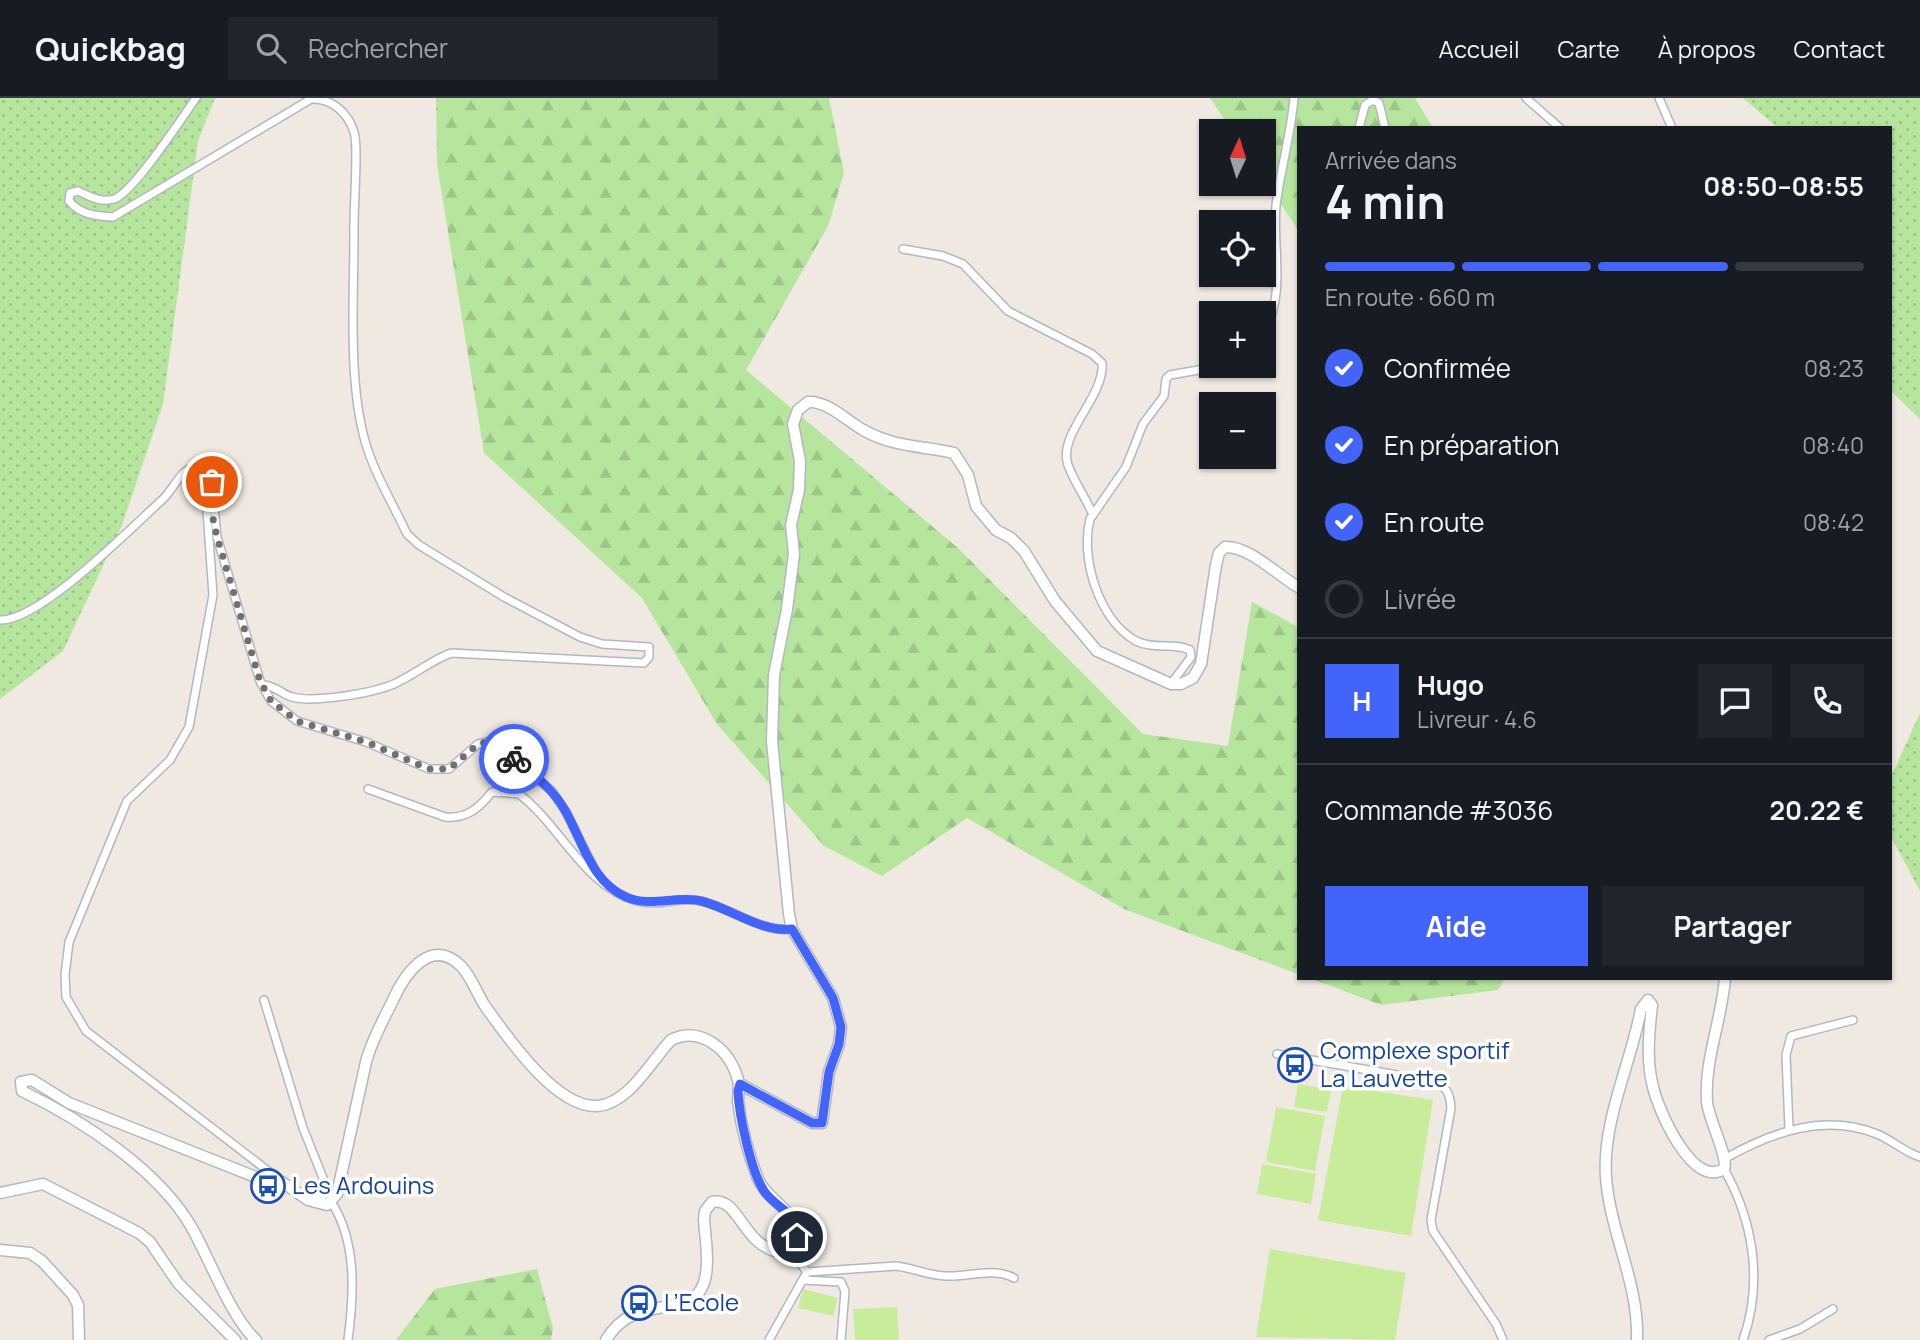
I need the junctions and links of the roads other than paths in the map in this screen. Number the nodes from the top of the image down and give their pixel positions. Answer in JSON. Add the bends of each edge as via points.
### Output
{"nodes":[{"id":1,"x":196,"y":98,"type":"edge"},
{"id":2,"x":1294,"y":98,"type":"edge"},
{"id":3,"x":1526,"y":98,"type":"edge"},
{"id":4,"x":1659,"y":98,"type":"edge"},
{"id":5,"x":1360,"y":126,"type":"edge"},
{"id":6,"x":1385,"y":126,"type":"edge"},
{"id":7,"x":1558,"y":126,"type":"edge"},
{"id":8,"x":1671,"y":126,"type":"edge"},
{"id":9,"x":903,"y":249,"type":"dead end"},
{"id":10,"x":1273,"y":301,"type":"edge"},
{"id":11,"x":1199,"y":370,"type":"edge"},
{"id":12,"x":202,"y":472,"type":"junction"},
{"id":13,"x":1093,"y":515,"type":"junction"},
{"id":14,"x":1297,"y":586,"type":"edge"},
{"id":15,"x":0,"y":620,"type":"edge"},
{"id":16,"x":1171,"y":684,"type":"junction"},
{"id":17,"x":264,"y":685,"type":"junction"},
{"id":18,"x":368,"y":789,"type":"dead end"},
{"id":19,"x":599,"y":878,"type":"junction"},
{"id":20,"x":792,"y":929,"type":"junction"},
{"id":21,"x":1725,"y":980,"type":"edge"},
{"id":22,"x":264,"y":1000,"type":"dead end"},
{"id":23,"x":1853,"y":1020,"type":"dead end"},
{"id":24,"x":1277,"y":1054,"type":"dead end"},
{"id":25,"x":740,"y":1084,"type":"junction"},
{"id":26,"x":1790,"y":1128,"type":"junction"},
{"id":27,"x":1920,"y":1157,"type":"edge"},
{"id":28,"x":1726,"y":1158,"type":"junction"},
{"id":29,"x":1724,"y":1169,"type":"junction"},
{"id":30,"x":272,"y":1179,"type":"junction"},
{"id":31,"x":0,"y":1193,"type":"edge"},
{"id":32,"x":302,"y":1195,"type":"junction"},
{"id":33,"x":332,"y":1203,"type":"junction"},
{"id":34,"x":788,"y":1248,"type":"junction"},
{"id":35,"x":0,"y":1250,"type":"edge"},
{"id":36,"x":805,"y":1276,"type":"junction"},
{"id":37,"x":1014,"y":1278,"type":"dead end"},
{"id":38,"x":1833,"y":1309,"type":"dead end"},
{"id":39,"x":79,"y":1340,"type":"edge"},
{"id":40,"x":236,"y":1340,"type":"edge"},
{"id":41,"x":256,"y":1340,"type":"edge"},
{"id":42,"x":348,"y":1340,"type":"edge"},
{"id":43,"x":606,"y":1340,"type":"edge"},
{"id":44,"x":769,"y":1340,"type":"edge"},
{"id":45,"x":841,"y":1340,"type":"edge"},
{"id":46,"x":1503,"y":1340,"type":"edge"},
{"id":47,"x":1637,"y":1340,"type":"edge"},
{"id":48,"x":1744,"y":1340,"type":"edge"},
{"id":49,"x":1769,"y":1340,"type":"edge"}],
"edges":[{"from":1,"to":17,"type":"street","via":[[136,181],[116,199],[97,200],[78,191],[70,193],[69,201],[93,216],[113,217],[311,99],[333,104],[355,134],[357,406],[365,444],[407,534],[504,597],[580,637],[649,648],[644,663],[451,653],[431,660],[395,684],[310,698],[293,697]]},
{"from":2,"to":10,"type":"street","via":[[1276,199]]},
{"from":3,"to":7,"type":"street"},
{"from":4,"to":8,"type":"street"},
{"from":5,"to":6,"type":"street","via":[[1366,105],[1373,100],[1379,103]]},
{"from":9,"to":13,"type":"street","via":[[963,264],[1008,311],[1102,363],[1100,384],[1068,447],[1068,464]]},
{"from":11,"to":13,"type":"street","via":[[1167,379],[1164,396],[1143,424],[1126,467]]},
{"from":12,"to":15,"type":"street","via":[[197,467],[187,469],[162,499],[62,590],[20,617]]},
{"from":12,"to":17,"type":"street","via":[[211,477],[217,537]]},
{"from":12,"to":30,"type":"street","via":[[213,595],[190,719],[170,760],[127,802],[104,851],[69,942],[66,998],[86,1031],[272,1174]]},
{"from":13,"to":16,"type":"street","via":[[1088,527],[1092,576],[1102,604],[1117,626],[1137,641],[1190,650],[1191,657]]},
{"from":14,"to":16,"type":"street","via":[[1246,550],[1225,547],[1216,565],[1201,664],[1194,678]]},
{"from":16,"to":20,"type":"street","via":[[1097,651],[1055,601],[1024,551],[996,530],[976,506],[968,475],[954,453],[900,446],[866,432],[819,402],[808,402],[797,410],[793,424],[800,474],[791,525],[794,554],[772,694],[775,792]]},
{"from":17,"to":19,"type":"street","via":[[271,701],[297,721],[366,742],[429,769],[449,769],[478,744],[495,745],[552,791]]},
{"from":18,"to":19,"type":"street","via":[[457,818],[474,811],[498,790],[519,794]]},
{"from":19,"to":20,"type":"street","via":[[640,902],[702,901],[777,929]]},
{"from":20,"to":25,"type":"street","via":[[833,998],[841,1027],[822,1123],[812,1123]]},
{"from":21,"to":28,"type":"street","via":[[1707,1086],[1712,1129]]},
{"from":22,"to":32,"type":"street","via":[[303,1128],[327,1188],[323,1196]]},
{"from":23,"to":26,"type":"street","via":[[1791,1036],[1786,1062]]},
{"from":24,"to":46,"type":"street","via":[[1444,1086],[1451,1108],[1431,1220],[1433,1231]]},
{"from":25,"to":33,"type":"street","via":[[720,1049],[700,1035],[690,1034],[671,1040],[628,1091],[598,1106],[577,1104],[556,1090],[523,1054],[485,1006],[462,967],[447,957],[421,959],[408,971],[369,1051]]},
{"from":25,"to":34,"type":"street","via":[[740,1112],[758,1178],[771,1200],[796,1222],[797,1237]]},
{"from":26,"to":27,"type":"street","via":[[1859,1129]]},
{"from":26,"to":28,"type":"street"},
{"from":28,"to":29,"type":"street"},
{"from":29,"to":47,"type":"street","via":[[1713,1172],[1700,1167],[1680,1149],[1672,1133],[1653,1087],[1648,1040],[1652,1006],[1648,1000],[1641,1009],[1615,1111],[1606,1177],[1612,1223],[1625,1255],[1634,1299]]},
{"from":29,"to":48,"type":"street","via":[[1752,1243],[1753,1312]]},
{"from":30,"to":32,"type":"street"},
{"from":30,"to":41,"type":"street","via":[[258,1178],[69,1103],[32,1080],[26,1078],[20,1084],[22,1091],[93,1132],[159,1184],[191,1226]]},
{"from":31,"to":40,"type":"street","via":[[43,1184],[139,1233],[187,1293]]},
{"from":32,"to":33,"type":"street","via":[[319,1204]]},
{"from":33,"to":42,"type":"street","via":[[351,1252]]},
{"from":34,"to":36,"type":"street"},
{"from":34,"to":43,"type":"street","via":[[768,1250],[744,1230],[732,1206],[726,1201],[712,1202],[704,1219],[706,1277],[694,1299],[626,1316]]},
{"from":35,"to":39,"type":"street","via":[[34,1255],[74,1295]]},
{"from":36,"to":37,"type":"street","via":[[896,1266],[931,1275],[999,1272]]},
{"from":36,"to":44,"type":"street"},
{"from":36,"to":45,"type":"street","via":[[841,1282],[845,1291]]},
{"from":38,"to":49,"type":"street","via":[[1800,1329]]}]}
